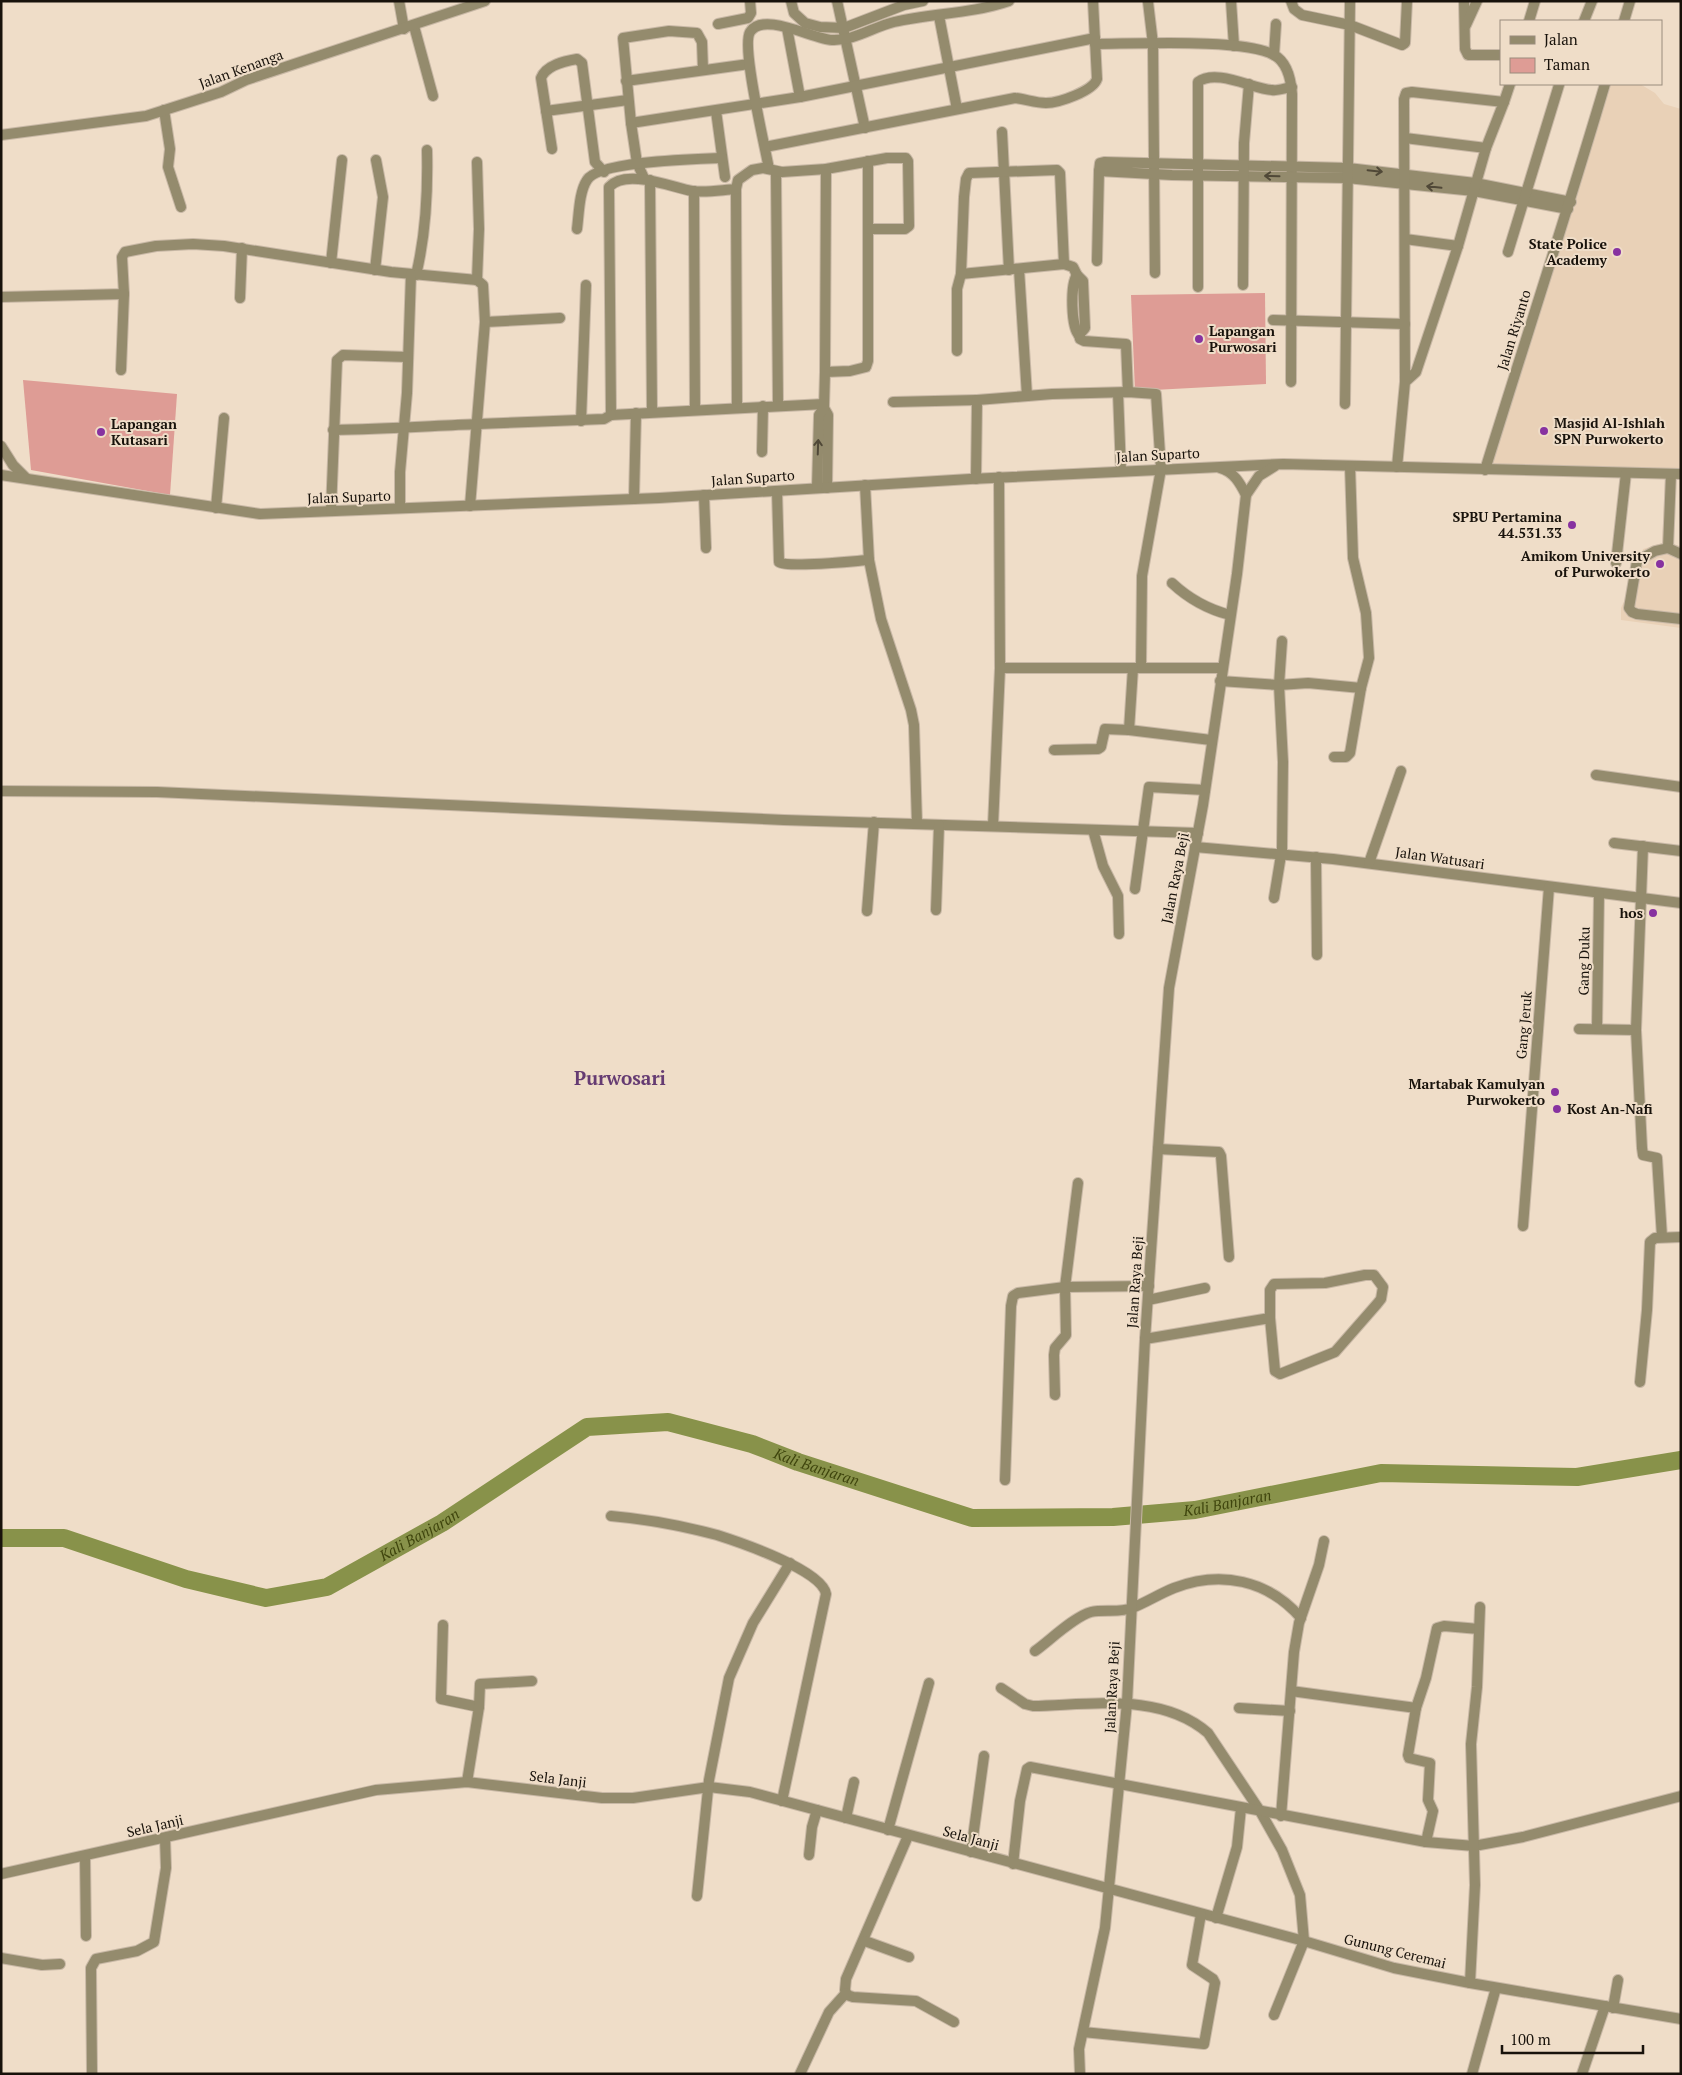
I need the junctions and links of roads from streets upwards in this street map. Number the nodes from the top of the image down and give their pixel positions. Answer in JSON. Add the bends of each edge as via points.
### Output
{"nodes":[{"id":1,"x":399,"y":1,"type":"edge"},
{"id":2,"x":485,"y":1,"type":"edge"},
{"id":3,"x":750,"y":1,"type":"edge"},
{"id":4,"x":792,"y":1,"type":"edge"},
{"id":5,"x":837,"y":1,"type":"edge"},
{"id":6,"x":923,"y":1,"type":"edge"},
{"id":7,"x":1009,"y":1,"type":"edge"},
{"id":8,"x":1093,"y":1,"type":"edge"},
{"id":9,"x":1231,"y":1,"type":"edge"},
{"id":10,"x":1350,"y":1,"type":"edge"},
{"id":11,"x":1407,"y":1,"type":"edge"},
{"id":12,"x":1464,"y":1,"type":"edge"},
{"id":13,"x":1477,"y":1,"type":"edge"},
{"id":14,"x":1535,"y":1,"type":"edge"},
{"id":15,"x":1592,"y":1,"type":"edge"},
{"id":16,"x":1630,"y":1,"type":"edge"},
{"id":17,"x":1148,"y":2,"type":"edge"},
{"id":18,"x":1292,"y":5,"type":"edge"},
{"id":19,"x":886,"y":6,"type":"edge"},
{"id":20,"x":939,"y":16,"type":"junction"},
{"id":21,"x":1529,"y":20,"type":"edge"},
{"id":22,"x":1584,"y":20,"type":"edge"},
{"id":23,"x":1624,"y":20,"type":"edge"},
{"id":24,"x":718,"y":24,"type":"dead end"},
{"id":25,"x":1276,"y":24,"type":"dead end"},
{"id":26,"x":1350,"y":26,"type":"junction"},
{"id":27,"x":409,"y":27,"type":"junction"},
{"id":28,"x":787,"y":28,"type":"junction"},
{"id":29,"x":844,"y":28,"type":"junction"},
{"id":30,"x":1464,"y":28,"type":"junction"},
{"id":31,"x":846,"y":40,"type":"junction"},
{"id":32,"x":1095,"y":41,"type":"junction"},
{"id":33,"x":1153,"y":44,"type":"junction"},
{"id":34,"x":1234,"y":46,"type":"junction"},
{"id":35,"x":1274,"y":54,"type":"junction"},
{"id":36,"x":1500,"y":55,"type":"edge"},
{"id":37,"x":749,"y":64,"type":"junction"},
{"id":38,"x":949,"y":68,"type":"junction"},
{"id":39,"x":703,"y":70,"type":"junction"},
{"id":40,"x":626,"y":81,"type":"junction"},
{"id":41,"x":1249,"y":84,"type":"junction"},
{"id":42,"x":1510,"y":85,"type":"edge"},
{"id":43,"x":1558,"y":85,"type":"dead end"},
{"id":44,"x":1605,"y":85,"type":"edge"},
{"id":45,"x":856,"y":87,"type":"junction"},
{"id":46,"x":1292,"y":87,"type":"junction"},
{"id":47,"x":433,"y":96,"type":"dead end"},
{"id":48,"x":800,"y":97,"type":"junction"},
{"id":49,"x":628,"y":100,"type":"junction"},
{"id":50,"x":1504,"y":102,"type":"junction"},
{"id":51,"x":586,"y":105,"type":"junction"},
{"id":52,"x":757,"y":105,"type":"junction"},
{"id":53,"x":957,"y":109,"type":"junction"},
{"id":54,"x":164,"y":110,"type":"junction"},
{"id":55,"x":546,"y":111,"type":"junction"},
{"id":56,"x":716,"y":111,"type":"junction"},
{"id":57,"x":631,"y":122,"type":"junction"},
{"id":58,"x":865,"y":128,"type":"junction"},
{"id":59,"x":1002,"y":132,"type":"dead end"},
{"id":60,"x":1,"y":134,"type":"edge"},
{"id":61,"x":1405,"y":138,"type":"junction"},
{"id":62,"x":765,"y":147,"type":"junction"},
{"id":63,"x":1486,"y":148,"type":"junction"},
{"id":64,"x":552,"y":149,"type":"dead end"},
{"id":65,"x":427,"y":150,"type":"dead end"},
{"id":66,"x":722,"y":158,"type":"junction"},
{"id":67,"x":342,"y":160,"type":"dead end"},
{"id":68,"x":376,"y":160,"type":"dead end"},
{"id":69,"x":868,"y":161,"type":"junction"},
{"id":70,"x":477,"y":162,"type":"dead end"},
{"id":71,"x":637,"y":162,"type":"junction"},
{"id":72,"x":826,"y":169,"type":"junction"},
{"id":73,"x":1155,"y":169,"type":"junction"},
{"id":74,"x":773,"y":170,"type":"junction"},
{"id":75,"x":1198,"y":170,"type":"junction"},
{"id":76,"x":1245,"y":171,"type":"junction"},
{"id":77,"x":1292,"y":171,"type":"junction"},
{"id":78,"x":604,"y":172,"type":"junction"},
{"id":79,"x":1004,"y":172,"type":"junction"},
{"id":80,"x":1348,"y":173,"type":"junction"},
{"id":81,"x":725,"y":177,"type":"dead end"},
{"id":82,"x":647,"y":179,"type":"junction"},
{"id":83,"x":1405,"y":179,"type":"junction"},
{"id":84,"x":1474,"y":187,"type":"junction"},
{"id":85,"x":736,"y":189,"type":"junction"},
{"id":86,"x":694,"y":191,"type":"junction"},
{"id":87,"x":1525,"y":197,"type":"junction"},
{"id":88,"x":1569,"y":205,"type":"junction"},
{"id":89,"x":180,"y":207,"type":"dead end"},
{"id":90,"x":577,"y":229,"type":"dead end"},
{"id":91,"x":869,"y":229,"type":"junction"},
{"id":92,"x":1405,"y":239,"type":"junction"},
{"id":93,"x":1458,"y":246,"type":"junction"},
{"id":94,"x":242,"y":248,"type":"junction"},
{"id":95,"x":1508,"y":252,"type":"dead end"},
{"id":96,"x":1097,"y":261,"type":"dead end"},
{"id":97,"x":331,"y":263,"type":"junction"},
{"id":98,"x":1064,"y":264,"type":"junction"},
{"id":99,"x":1014,"y":269,"type":"junction"},
{"id":100,"x":375,"y":270,"type":"junction"},
{"id":101,"x":1156,"y":273,"type":"dead end"},
{"id":102,"x":961,"y":274,"type":"junction"},
{"id":103,"x":413,"y":275,"type":"junction"},
{"id":104,"x":477,"y":280,"type":"junction"},
{"id":105,"x":586,"y":285,"type":"dead end"},
{"id":106,"x":1243,"y":285,"type":"dead end"},
{"id":107,"x":1198,"y":287,"type":"dead end"},
{"id":108,"x":124,"y":294,"type":"junction"},
{"id":109,"x":1,"y":297,"type":"edge"},
{"id":110,"x":240,"y":298,"type":"dead end"},
{"id":111,"x":560,"y":318,"type":"dead end"},
{"id":112,"x":1273,"y":320,"type":"dead end"},
{"id":113,"x":485,"y":322,"type":"junction"},
{"id":114,"x":1292,"y":322,"type":"junction"},
{"id":115,"x":1346,"y":322,"type":"junction"},
{"id":116,"x":1405,"y":324,"type":"junction"},
{"id":117,"x":957,"y":351,"type":"dead end"},
{"id":118,"x":408,"y":357,"type":"junction"},
{"id":119,"x":121,"y":370,"type":"dead end"},
{"id":120,"x":825,"y":372,"type":"junction"},
{"id":121,"x":1291,"y":382,"type":"dead end"},
{"id":122,"x":1405,"y":382,"type":"junction"},
{"id":123,"x":1123,"y":392,"type":"junction"},
{"id":124,"x":1027,"y":396,"type":"junction"},
{"id":125,"x":977,"y":400,"type":"junction"},
{"id":126,"x":893,"y":402,"type":"dead end"},
{"id":127,"x":1345,"y":404,"type":"dead end"},
{"id":128,"x":778,"y":405,"type":"junction"},
{"id":129,"x":763,"y":406,"type":"junction"},
{"id":130,"x":824,"y":406,"type":"junction"},
{"id":131,"x":737,"y":408,"type":"junction"},
{"id":132,"x":695,"y":409,"type":"junction"},
{"id":133,"x":652,"y":412,"type":"junction"},
{"id":134,"x":636,"y":413,"type":"junction"},
{"id":135,"x":611,"y":415,"type":"junction"},
{"id":136,"x":224,"y":418,"type":"dead end"},
{"id":137,"x":581,"y":420,"type":"junction"},
{"id":138,"x":478,"y":424,"type":"junction"},
{"id":139,"x":404,"y":428,"type":"junction"},
{"id":140,"x":333,"y":430,"type":"junction"},
{"id":141,"x":1,"y":446,"type":"edge"},
{"id":142,"x":762,"y":452,"type":"dead end"},
{"id":143,"x":1283,"y":464,"type":"junction"},
{"id":144,"x":1212,"y":466,"type":"junction"},
{"id":145,"x":1350,"y":466,"type":"junction"},
{"id":146,"x":1396,"y":467,"type":"junction"},
{"id":147,"x":1161,"y":469,"type":"junction"},
{"id":148,"x":1485,"y":470,"type":"junction"},
{"id":149,"x":1121,"y":471,"type":"junction"},
{"id":150,"x":1626,"y":473,"type":"junction"},
{"id":151,"x":1676,"y":474,"type":"edge"},
{"id":152,"x":1,"y":475,"type":"edge"},
{"id":153,"x":999,"y":477,"type":"junction"},
{"id":154,"x":26,"y":478,"type":"junction"},
{"id":155,"x":976,"y":479,"type":"junction"},
{"id":156,"x":865,"y":485,"type":"junction"},
{"id":157,"x":822,"y":488,"type":"junction"},
{"id":158,"x":777,"y":491,"type":"junction"},
{"id":159,"x":704,"y":495,"type":"junction"},
{"id":160,"x":1246,"y":495,"type":"junction"},
{"id":161,"x":634,"y":499,"type":"junction"},
{"id":162,"x":470,"y":506,"type":"junction"},
{"id":163,"x":216,"y":508,"type":"junction"},
{"id":164,"x":400,"y":508,"type":"junction"},
{"id":165,"x":331,"y":511,"type":"junction"},
{"id":166,"x":706,"y":548,"type":"dead end"},
{"id":167,"x":1668,"y":548,"type":"junction"},
{"id":168,"x":1681,"y":554,"type":"edge"},
{"id":169,"x":869,"y":560,"type":"junction"},
{"id":170,"x":1616,"y":563,"type":"dead end"},
{"id":171,"x":1172,"y":583,"type":"dead end"},
{"id":172,"x":1230,"y":615,"type":"junction"},
{"id":173,"x":1681,"y":619,"type":"edge"},
{"id":174,"x":1282,"y":641,"type":"dead end"},
{"id":175,"x":1000,"y":668,"type":"junction"},
{"id":176,"x":1137,"y":668,"type":"junction"},
{"id":177,"x":1222,"y":668,"type":"junction"},
{"id":178,"x":1220,"y":682,"type":"junction"},
{"id":179,"x":1279,"y":685,"type":"junction"},
{"id":180,"x":1361,"y":688,"type":"junction"},
{"id":181,"x":1130,"y":730,"type":"junction"},
{"id":182,"x":1211,"y":740,"type":"junction"},
{"id":183,"x":1054,"y":750,"type":"dead end"},
{"id":184,"x":1334,"y":757,"type":"dead end"},
{"id":185,"x":1401,"y":771,"type":"dead end"},
{"id":186,"x":1596,"y":775,"type":"dead end"},
{"id":187,"x":1681,"y":786,"type":"edge"},
{"id":188,"x":1205,"y":790,"type":"junction"},
{"id":189,"x":1,"y":791,"type":"edge"},
{"id":190,"x":874,"y":822,"type":"junction"},
{"id":191,"x":917,"y":824,"type":"junction"},
{"id":192,"x":939,"y":825,"type":"junction"},
{"id":193,"x":993,"y":826,"type":"junction"},
{"id":194,"x":1093,"y":830,"type":"junction"},
{"id":195,"x":1145,"y":832,"type":"junction"},
{"id":196,"x":1198,"y":833,"type":"junction"},
{"id":197,"x":1614,"y":843,"type":"dead end"},
{"id":198,"x":1643,"y":846,"type":"junction"},
{"id":199,"x":1195,"y":847,"type":"junction"},
{"id":200,"x":1681,"y":851,"type":"edge"},
{"id":201,"x":1281,"y":853,"type":"junction"},
{"id":202,"x":1316,"y":857,"type":"junction"},
{"id":203,"x":1369,"y":863,"type":"junction"},
{"id":204,"x":1549,"y":887,"type":"junction"},
{"id":205,"x":1135,"y":889,"type":"dead end"},
{"id":206,"x":1598,"y":893,"type":"junction"},
{"id":207,"x":1274,"y":898,"type":"dead end"},
{"id":208,"x":1639,"y":898,"type":"junction"},
{"id":209,"x":1681,"y":903,"type":"edge"},
{"id":210,"x":936,"y":910,"type":"dead end"},
{"id":211,"x":866,"y":911,"type":"dead end"},
{"id":212,"x":1119,"y":934,"type":"dead end"},
{"id":213,"x":1317,"y":955,"type":"dead end"},
{"id":214,"x":1579,"y":1029,"type":"dead end"},
{"id":215,"x":1597,"y":1029,"type":"junction"},
{"id":216,"x":1636,"y":1030,"type":"junction"},
{"id":217,"x":1158,"y":1149,"type":"junction"},
{"id":218,"x":1078,"y":1183,"type":"dead end"},
{"id":219,"x":1523,"y":1226,"type":"dead end"},
{"id":220,"x":1662,"y":1237,"type":"junction"},
{"id":221,"x":1681,"y":1237,"type":"edge"},
{"id":222,"x":1229,"y":1257,"type":"dead end"},
{"id":223,"x":1149,"y":1286,"type":"junction"},
{"id":224,"x":1065,"y":1287,"type":"junction"},
{"id":225,"x":1205,"y":1288,"type":"dead end"},
{"id":226,"x":1148,"y":1300,"type":"junction"},
{"id":227,"x":1270,"y":1318,"type":"junction"},
{"id":228,"x":1144,"y":1339,"type":"junction"},
{"id":229,"x":1640,"y":1382,"type":"dead end"},
{"id":230,"x":1055,"y":1395,"type":"dead end"},
{"id":231,"x":1006,"y":1480,"type":"dead end"},
{"id":232,"x":611,"y":1516,"type":"dead end"},
{"id":233,"x":1324,"y":1541,"type":"dead end"},
{"id":234,"x":790,"y":1563,"type":"junction"},
{"id":235,"x":1480,"y":1607,"type":"dead end"},
{"id":236,"x":1130,"y":1609,"type":"junction"},
{"id":237,"x":1300,"y":1618,"type":"junction"},
{"id":238,"x":443,"y":1625,"type":"dead end"},
{"id":239,"x":1480,"y":1629,"type":"junction"},
{"id":240,"x":1036,"y":1651,"type":"dead end"},
{"id":241,"x":532,"y":1682,"type":"dead end"},
{"id":242,"x":929,"y":1684,"type":"dead end"},
{"id":243,"x":1002,"y":1688,"type":"dead end"},
{"id":244,"x":1291,"y":1691,"type":"junction"},
{"id":245,"x":1127,"y":1704,"type":"junction"},
{"id":246,"x":479,"y":1707,"type":"junction"},
{"id":247,"x":1240,"y":1708,"type":"dead end"},
{"id":248,"x":1416,"y":1708,"type":"junction"},
{"id":249,"x":1290,"y":1711,"type":"junction"},
{"id":250,"x":984,"y":1756,"type":"dead end"},
{"id":251,"x":467,"y":1782,"type":"junction"},
{"id":252,"x":854,"y":1782,"type":"dead end"},
{"id":253,"x":1119,"y":1783,"type":"junction"},
{"id":254,"x":710,"y":1787,"type":"junction"},
{"id":255,"x":1681,"y":1796,"type":"edge"},
{"id":256,"x":782,"y":1801,"type":"junction"},
{"id":257,"x":1241,"y":1808,"type":"junction"},
{"id":258,"x":817,"y":1810,"type":"junction"},
{"id":259,"x":1256,"y":1810,"type":"junction"},
{"id":260,"x":1281,"y":1816,"type":"junction"},
{"id":261,"x":846,"y":1818,"type":"junction"},
{"id":262,"x":888,"y":1830,"type":"junction"},
{"id":263,"x":908,"y":1836,"type":"junction"},
{"id":264,"x":165,"y":1838,"type":"junction"},
{"id":265,"x":1426,"y":1842,"type":"junction"},
{"id":266,"x":1474,"y":1846,"type":"junction"},
{"id":267,"x":971,"y":1852,"type":"junction"},
{"id":268,"x":809,"y":1855,"type":"dead end"},
{"id":269,"x":85,"y":1856,"type":"junction"},
{"id":270,"x":1013,"y":1864,"type":"junction"},
{"id":271,"x":1,"y":1874,"type":"edge"},
{"id":272,"x":1108,"y":1888,"type":"junction"},
{"id":273,"x":697,"y":1896,"type":"dead end"},
{"id":274,"x":1201,"y":1914,"type":"junction"},
{"id":275,"x":1216,"y":1918,"type":"junction"},
{"id":276,"x":86,"y":1936,"type":"dead end"},
{"id":277,"x":865,"y":1941,"type":"junction"},
{"id":278,"x":1304,"y":1941,"type":"junction"},
{"id":279,"x":909,"y":1957,"type":"dead end"},
{"id":280,"x":1,"y":1958,"type":"edge"},
{"id":281,"x":60,"y":1964,"type":"dead end"},
{"id":282,"x":1618,"y":1980,"type":"dead end"},
{"id":283,"x":1470,"y":1983,"type":"junction"},
{"id":284,"x":1496,"y":1988,"type":"junction"},
{"id":285,"x":846,"y":1993,"type":"junction"},
{"id":286,"x":1609,"y":2007,"type":"junction"},
{"id":287,"x":1274,"y":2015,"type":"dead end"},
{"id":288,"x":1681,"y":2018,"type":"edge"},
{"id":289,"x":954,"y":2022,"type":"dead end"},
{"id":290,"x":1083,"y":2032,"type":"junction"},
{"id":291,"x":92,"y":2074,"type":"edge"},
{"id":292,"x":800,"y":2074,"type":"edge"},
{"id":293,"x":1080,"y":2074,"type":"edge"},
{"id":294,"x":1472,"y":2074,"type":"edge"},
{"id":295,"x":1582,"y":2074,"type":"edge"}],
"edges":[{"from":1,"to":27,"type":"street"},
{"from":2,"to":27,"type":"street","name":"Jalan Kenanga"},
{"from":3,"to":24,"type":"street","via":[[748,18]]},
{"from":4,"to":29,"type":"street","via":[[794,13],[805,22]]},
{"from":5,"to":29,"type":"street"},
{"from":6,"to":19,"type":"street"},
{"from":7,"to":20,"type":"street","via":[[984,10]]},
{"from":8,"to":32,"type":"street"},
{"from":9,"to":34,"type":"street"},
{"from":10,"to":26,"type":"street"},
{"from":11,"to":26,"type":"street","via":[[1407,36],[1402,45]]},
{"from":12,"to":30,"type":"street"},
{"from":13,"to":30,"type":"street"},
{"from":14,"to":21,"type":"street"},
{"from":15,"to":22,"type":"street"},
{"from":16,"to":23,"type":"street"},
{"from":17,"to":33,"type":"street"},
{"from":18,"to":26,"type":"street","via":[[1302,15]]},
{"from":19,"to":29,"type":"street"},
{"from":20,"to":31,"type":"street","via":[[896,22]]},
{"from":20,"to":38,"type":"street"},
{"from":25,"to":35,"type":"street"},
{"from":26,"to":80,"type":"street"},
{"from":27,"to":47,"type":"street"},
{"from":27,"to":54,"type":"street","name":"Jalan Kenanga"},
{"from":28,"to":31,"type":"street","via":[[817,38]]},
{"from":28,"to":37,"type":"street","via":[[772,24],[752,29],[748,36]]},
{"from":28,"to":48,"type":"street"},
{"from":29,"to":31,"type":"street"},
{"from":30,"to":36,"type":"street","via":[[1468,55]]},
{"from":31,"to":45,"type":"street"},
{"from":32,"to":33,"type":"street"},
{"from":32,"to":38,"type":"street"},
{"from":32,"to":53,"type":"street","via":[[1097,79],[1080,92],[1063,100],[1045,103],[1015,98]]},
{"from":33,"to":34,"type":"street"},
{"from":33,"to":73,"type":"street"},
{"from":34,"to":35,"type":"street"},
{"from":35,"to":46,"type":"street","via":[[1287,70]]},
{"from":37,"to":39,"type":"street"},
{"from":37,"to":52,"type":"street"},
{"from":38,"to":45,"type":"street"},
{"from":38,"to":53,"type":"street"},
{"from":39,"to":40,"type":"street"},
{"from":39,"to":40,"type":"street","via":[[702,42],[697,33],[660,32],[623,38]]},
{"from":40,"to":49,"type":"street"},
{"from":41,"to":46,"type":"street","via":[[1271,90]]},
{"from":41,"to":75,"type":"street","via":[[1233,79],[1205,78],[1198,82]]},
{"from":41,"to":76,"type":"street"},
{"from":42,"to":50,"type":"street"},
{"from":43,"to":87,"type":"street"},
{"from":44,"to":88,"type":"street","name":"Jalan Riyanto"},
{"from":45,"to":48,"type":"street"},
{"from":45,"to":58,"type":"street"},
{"from":46,"to":77,"type":"street"},
{"from":48,"to":52,"type":"street"},
{"from":49,"to":51,"type":"street"},
{"from":49,"to":57,"type":"street"},
{"from":50,"to":61,"type":"street","via":[[1406,93]]},
{"from":50,"to":63,"type":"street"},
{"from":51,"to":55,"type":"street"},
{"from":51,"to":55,"type":"street","via":[[582,63],[577,59],[554,65],[542,74]]},
{"from":51,"to":78,"type":"street","via":[[594,162]]},
{"from":52,"to":56,"type":"street"},
{"from":52,"to":62,"type":"street"},
{"from":53,"to":58,"type":"street"},
{"from":54,"to":60,"type":"street","name":"Jalan Kenanga","via":[[146,116]]},
{"from":54,"to":89,"type":"street","via":[[170,149],[168,167]]},
{"from":55,"to":64,"type":"street"},
{"from":56,"to":57,"type":"street"},
{"from":56,"to":66,"type":"street"},
{"from":57,"to":71,"type":"street"},
{"from":58,"to":62,"type":"street"},
{"from":59,"to":79,"type":"street"},
{"from":61,"to":63,"type":"street"},
{"from":61,"to":83,"type":"street"},
{"from":62,"to":74,"type":"street"},
{"from":63,"to":84,"type":"street"},
{"from":65,"to":103,"type":"street","via":[[423,239]]},
{"from":66,"to":71,"type":"street"},
{"from":66,"to":81,"type":"street"},
{"from":67,"to":97,"type":"street"},
{"from":68,"to":100,"type":"street","via":[[382,197]]},
{"from":69,"to":72,"type":"street"},
{"from":69,"to":91,"type":"street"},
{"from":69,"to":91,"type":"street","via":[[906,158],[910,214],[909,226],[905,229]]},
{"from":70,"to":104,"type":"street"},
{"from":71,"to":78,"type":"street"},
{"from":71,"to":82,"type":"street"},
{"from":72,"to":74,"type":"street"},
{"from":72,"to":120,"type":"street"},
{"from":73,"to":75,"type":"street"},
{"from":73,"to":96,"type":"street","via":[[1099,170]]},
{"from":73,"to":101,"type":"street"},
{"from":74,"to":85,"type":"street","via":[[752,170],[744,174]]},
{"from":74,"to":128,"type":"street"},
{"from":75,"to":76,"type":"street"},
{"from":75,"to":107,"type":"street"},
{"from":76,"to":77,"type":"street"},
{"from":76,"to":106,"type":"street"},
{"from":77,"to":80,"type":"street"},
{"from":77,"to":114,"type":"street"},
{"from":78,"to":90,"type":"street","via":[[593,174],[587,180]]},
{"from":79,"to":98,"type":"street","via":[[1057,170],[1060,173]]},
{"from":79,"to":99,"type":"street"},
{"from":79,"to":102,"type":"street","via":[[972,172],[967,176]]},
{"from":80,"to":83,"type":"street"},
{"from":80,"to":115,"type":"street"},
{"from":82,"to":86,"type":"street"},
{"from":82,"to":133,"type":"street"},
{"from":82,"to":135,"type":"street","via":[[630,179],[609,187]]},
{"from":83,"to":84,"type":"street"},
{"from":83,"to":92,"type":"street"},
{"from":84,"to":87,"type":"street"},
{"from":84,"to":93,"type":"street"},
{"from":85,"to":86,"type":"street"},
{"from":85,"to":131,"type":"street"},
{"from":86,"to":132,"type":"street"},
{"from":87,"to":88,"type":"street"},
{"from":87,"to":95,"type":"street"},
{"from":88,"to":148,"type":"street","name":"Jalan Riyanto"},
{"from":91,"to":120,"type":"street","via":[[868,361],[866,367],[859,369]]},
{"from":92,"to":93,"type":"street"},
{"from":92,"to":116,"type":"street"},
{"from":93,"to":122,"type":"street","via":[[1416,372]]},
{"from":94,"to":97,"type":"street"},
{"from":94,"to":108,"type":"street","via":[[193,244],[125,252],[122,257]]},
{"from":94,"to":110,"type":"street"},
{"from":97,"to":100,"type":"street"},
{"from":98,"to":99,"type":"street"},
{"from":98,"to":123,"type":"street","via":[[1073,267],[1077,275],[1073,283],[1074,328],[1080,339],[1126,344]]},
{"from":99,"to":102,"type":"street"},
{"from":99,"to":124,"type":"street"},
{"from":100,"to":103,"type":"street"},
{"from":102,"to":117,"type":"street","via":[[957,289]]},
{"from":103,"to":104,"type":"street"},
{"from":103,"to":118,"type":"street"},
{"from":104,"to":113,"type":"street","via":[[483,285]]},
{"from":105,"to":137,"type":"street"},
{"from":108,"to":109,"type":"street"},
{"from":108,"to":119,"type":"street"},
{"from":111,"to":113,"type":"street"},
{"from":112,"to":114,"type":"street"},
{"from":113,"to":138,"type":"street"},
{"from":114,"to":115,"type":"street"},
{"from":114,"to":121,"type":"street"},
{"from":115,"to":116,"type":"street"},
{"from":115,"to":127,"type":"street"},
{"from":116,"to":122,"type":"street"},
{"from":118,"to":139,"type":"street"},
{"from":118,"to":140,"type":"street","via":[[339,356]]},
{"from":120,"to":130,"type":"street"},
{"from":122,"to":146,"type":"street"},
{"from":123,"to":124,"type":"street"},
{"from":123,"to":147,"type":"street","via":[[1156,394]]},
{"from":123,"to":149,"type":"street"},
{"from":124,"to":125,"type":"street"},
{"from":125,"to":126,"type":"street"},
{"from":125,"to":155,"type":"street"},
{"from":128,"to":129,"type":"street"},
{"from":128,"to":130,"type":"street"},
{"from":129,"to":131,"type":"street"},
{"from":129,"to":142,"type":"street"},
{"from":130,"to":157,"type":"street","via":[[819,416]]},
{"from":131,"to":132,"type":"street"},
{"from":132,"to":133,"type":"street"},
{"from":133,"to":134,"type":"street"},
{"from":134,"to":135,"type":"street"},
{"from":134,"to":161,"type":"street"},
{"from":135,"to":137,"type":"street","via":[[604,419]]},
{"from":136,"to":163,"type":"street"},
{"from":137,"to":138,"type":"street"},
{"from":138,"to":139,"type":"street"},
{"from":138,"to":162,"type":"street"},
{"from":139,"to":140,"type":"street"},
{"from":139,"to":164,"type":"street"},
{"from":140,"to":165,"type":"street"},
{"from":141,"to":154,"type":"street"},
{"from":143,"to":144,"type":"street","name":"Jalan Suparto"},
{"from":143,"to":145,"type":"street","name":"Jalan Suparto"},
{"from":143,"to":160,"type":"street","via":[[1259,476]]},
{"from":144,"to":147,"type":"street","name":"Jalan Suparto"},
{"from":144,"to":160,"type":"street","via":[[1232,474]]},
{"from":145,"to":146,"type":"street","name":"Jalan Suparto"},
{"from":145,"to":180,"type":"street","via":[[1353,558],[1368,629],[1369,658]]},
{"from":146,"to":148,"type":"street","name":"Jalan Suparto"},
{"from":147,"to":149,"type":"street","name":"Jalan Suparto"},
{"from":147,"to":176,"type":"street","via":[[1142,576]]},
{"from":148,"to":150,"type":"street","name":"Jalan Suparto"},
{"from":149,"to":153,"type":"street","name":"Jalan Suparto"},
{"from":150,"to":151,"type":"street","name":"Jalan Suparto"},
{"from":150,"to":170,"type":"street"},
{"from":151,"to":167,"type":"street"},
{"from":152,"to":154,"type":"street","name":"Jalan Suparto"},
{"from":153,"to":155,"type":"street","name":"Jalan Suparto"},
{"from":153,"to":175,"type":"street"},
{"from":154,"to":163,"type":"street","name":"Jalan Suparto"},
{"from":155,"to":156,"type":"street","name":"Jalan Suparto"},
{"from":156,"to":157,"type":"street","name":"Jalan Suparto"},
{"from":156,"to":169,"type":"street"},
{"from":157,"to":158,"type":"street","name":"Jalan Suparto"},
{"from":158,"to":159,"type":"street","name":"Jalan Suparto"},
{"from":158,"to":169,"type":"street","via":[[779,562]]},
{"from":159,"to":161,"type":"street","name":"Jalan Suparto"},
{"from":159,"to":166,"type":"street"},
{"from":160,"to":172,"type":"street","name":"Jalan Raya Beji"},
{"from":161,"to":162,"type":"street","name":"Jalan Suparto"},
{"from":162,"to":164,"type":"street","name":"Jalan Suparto"},
{"from":163,"to":165,"type":"street","name":"Jalan Suparto","via":[[260,514]]},
{"from":164,"to":165,"type":"street","name":"Jalan Suparto"},
{"from":167,"to":168,"type":"street"},
{"from":167,"to":173,"type":"street","via":[[1638,561],[1629,608],[1637,614]]},
{"from":169,"to":191,"type":"street","via":[[881,619],[911,710],[916,756]]},
{"from":171,"to":172,"type":"street","via":[[1196,602]]},
{"from":172,"to":177,"type":"street","name":"Jalan Raya Beji"},
{"from":174,"to":179,"type":"street"},
{"from":175,"to":176,"type":"street"},
{"from":175,"to":193,"type":"street"},
{"from":176,"to":177,"type":"street"},
{"from":176,"to":181,"type":"street"},
{"from":177,"to":178,"type":"street","name":"Jalan Raya Beji"},
{"from":178,"to":179,"type":"street"},
{"from":178,"to":182,"type":"street","name":"Jalan Raya Beji"},
{"from":179,"to":180,"type":"street","via":[[1308,683]]},
{"from":179,"to":201,"type":"street","via":[[1283,762]]},
{"from":180,"to":184,"type":"street","via":[[1350,753],[1346,757]]},
{"from":181,"to":182,"type":"street"},
{"from":181,"to":183,"type":"street","via":[[1105,729],[1098,749]]},
{"from":182,"to":188,"type":"street","name":"Jalan Raya Beji"},
{"from":185,"to":203,"type":"street"},
{"from":186,"to":187,"type":"street"},
{"from":188,"to":195,"type":"street","via":[[1149,787]]},
{"from":188,"to":196,"type":"street","name":"Jalan Raya Beji"},
{"from":189,"to":190,"type":"street","via":[[157,792]]},
{"from":190,"to":191,"type":"street"},
{"from":190,"to":211,"type":"street"},
{"from":191,"to":192,"type":"street"},
{"from":192,"to":193,"type":"street"},
{"from":192,"to":210,"type":"street"},
{"from":193,"to":194,"type":"street"},
{"from":194,"to":195,"type":"street"},
{"from":194,"to":212,"type":"street","via":[[1103,866],[1118,896]]},
{"from":195,"to":196,"type":"street"},
{"from":195,"to":205,"type":"street"},
{"from":196,"to":199,"type":"street","name":"Jalan Raya Beji"},
{"from":197,"to":198,"type":"street"},
{"from":198,"to":200,"type":"street"},
{"from":198,"to":208,"type":"street"},
{"from":199,"to":201,"type":"street","name":"Jalan Watusari"},
{"from":199,"to":217,"type":"street","name":"Jalan Raya Beji","via":[[1169,988]]},
{"from":201,"to":202,"type":"street","name":"Jalan Watusari"},
{"from":201,"to":207,"type":"street"},
{"from":202,"to":203,"type":"street","name":"Jalan Watusari"},
{"from":202,"to":213,"type":"street"},
{"from":203,"to":204,"type":"street","name":"Jalan Watusari"},
{"from":204,"to":206,"type":"street","name":"Jalan Watusari"},
{"from":204,"to":219,"type":"street","name":"Gang Jeruk"},
{"from":206,"to":208,"type":"street","name":"Jalan Watusari"},
{"from":206,"to":215,"type":"street","name":"Gang Duku"},
{"from":208,"to":209,"type":"street","name":"Jalan Watusari"},
{"from":208,"to":216,"type":"street"},
{"from":214,"to":215,"type":"street"},
{"from":215,"to":216,"type":"street"},
{"from":216,"to":220,"type":"street","via":[[1642,1148],[1643,1155],[1657,1158]]},
{"from":217,"to":222,"type":"street","via":[[1219,1152]]},
{"from":217,"to":223,"type":"street","name":"Jalan Raya Beji"},
{"from":218,"to":224,"type":"street"},
{"from":220,"to":221,"type":"street"},
{"from":220,"to":229,"type":"street","via":[[1650,1242]]},
{"from":223,"to":224,"type":"street"},
{"from":223,"to":226,"type":"street","name":"Jalan Raya Beji"},
{"from":224,"to":230,"type":"street","via":[[1066,1335],[1055,1348]]},
{"from":224,"to":231,"type":"street","via":[[1013,1296]]},
{"from":225,"to":226,"type":"street"},
{"from":226,"to":228,"type":"street","name":"Jalan Raya Beji"},
{"from":227,"to":227,"type":"street","via":[[1275,1371],[1280,1374],[1338,1350],[1381,1299],[1383,1287],[1374,1275],[1325,1283],[1274,1284],[1270,1290]]},
{"from":227,"to":228,"type":"street"},
{"from":228,"to":236,"type":"street","name":"Jalan Raya Beji"},
{"from":232,"to":234,"type":"street","via":[[718,1536]]},
{"from":233,"to":237,"type":"street"},
{"from":234,"to":254,"type":"street","via":[[750,1629],[728,1678]]},
{"from":234,"to":256,"type":"street","via":[[823,1586],[826,1594]]},
{"from":235,"to":239,"type":"street"},
{"from":236,"to":237,"type":"street","via":[[1186,1584],[1223,1580],[1260,1586],[1290,1606]]},
{"from":236,"to":240,"type":"street","via":[[1087,1613]]},
{"from":236,"to":245,"type":"street","name":"Jalan Raya Beji"},
{"from":237,"to":244,"type":"street"},
{"from":238,"to":246,"type":"street","via":[[441,1699]]},
{"from":239,"to":248,"type":"street","via":[[1437,1628]]},
{"from":239,"to":266,"type":"street","via":[[1478,1687],[1471,1744]]},
{"from":241,"to":246,"type":"street","via":[[480,1684]]},
{"from":242,"to":262,"type":"street"},
{"from":243,"to":245,"type":"street","via":[[1024,1704],[1034,1706]]},
{"from":244,"to":248,"type":"street"},
{"from":244,"to":249,"type":"street"},
{"from":245,"to":253,"type":"street","name":"Jalan Raya Beji"},
{"from":245,"to":259,"type":"street","via":[[1174,1714],[1198,1724],[1216,1744]]},
{"from":246,"to":251,"type":"street"},
{"from":247,"to":249,"type":"street"},
{"from":248,"to":265,"type":"street","via":[[1408,1755],[1430,1763],[1428,1800],[1432,1811]]},
{"from":249,"to":260,"type":"street"},
{"from":250,"to":267,"type":"street"},
{"from":251,"to":254,"type":"street","name":"Sela Janji","via":[[612,1798]]},
{"from":251,"to":264,"type":"street","name":"Sela Janji","via":[[376,1790]]},
{"from":252,"to":261,"type":"street"},
{"from":253,"to":257,"type":"street"},
{"from":253,"to":270,"type":"street","via":[[1041,1768],[1027,1769]]},
{"from":253,"to":272,"type":"street","name":"Jalan Raya Beji"},
{"from":254,"to":256,"type":"street","name":"Sela Janji","via":[[750,1792]]},
{"from":254,"to":273,"type":"street"},
{"from":255,"to":266,"type":"street","via":[[1523,1837]]},
{"from":256,"to":258,"type":"street","name":"Sela Janji"},
{"from":257,"to":259,"type":"street"},
{"from":257,"to":275,"type":"street","via":[[1237,1847]]},
{"from":258,"to":261,"type":"street","name":"Sela Janji"},
{"from":258,"to":268,"type":"street"},
{"from":259,"to":260,"type":"street"},
{"from":259,"to":278,"type":"street","via":[[1294,1875],[1300,1895]]},
{"from":260,"to":265,"type":"street"},
{"from":261,"to":262,"type":"street","name":"Sela Janji"},
{"from":262,"to":263,"type":"street","name":"Sela Janji"},
{"from":263,"to":267,"type":"street","name":"Sela Janji"},
{"from":263,"to":277,"type":"street"},
{"from":264,"to":269,"type":"street","name":"Sela Janji"},
{"from":264,"to":291,"type":"street","via":[[166,1868],[154,1942],[137,1951],[96,1959],[91,1968]]},
{"from":265,"to":266,"type":"street"},
{"from":266,"to":283,"type":"street"},
{"from":267,"to":270,"type":"street","name":"Sela Janji"},
{"from":269,"to":271,"type":"street","name":"Sela Janji"},
{"from":269,"to":276,"type":"street"},
{"from":270,"to":272,"type":"street","name":"Sela Janji"},
{"from":272,"to":274,"type":"street","name":"Gunung Ceremai"},
{"from":272,"to":290,"type":"street","name":"Jalan Raya Beji","via":[[1105,1928]]},
{"from":274,"to":275,"type":"street","name":"Gunung Ceremai"},
{"from":274,"to":290,"type":"street","via":[[1192,1965],[1215,1983],[1204,2044]]},
{"from":275,"to":278,"type":"street","name":"Gunung Ceremai"},
{"from":277,"to":279,"type":"street"},
{"from":277,"to":285,"type":"street","via":[[846,1979]]},
{"from":278,"to":283,"type":"street","name":"Gunung Ceremai","via":[[1394,1968]]},
{"from":278,"to":287,"type":"street"},
{"from":280,"to":281,"type":"street","via":[[42,1965]]},
{"from":282,"to":286,"type":"street"},
{"from":283,"to":284,"type":"street","name":"Gunung Ceremai"},
{"from":284,"to":286,"type":"street","name":"Gunung Ceremai"},
{"from":284,"to":294,"type":"street"},
{"from":285,"to":289,"type":"street","via":[[853,1997],[916,2002]]},
{"from":285,"to":292,"type":"street","via":[[829,2012]]},
{"from":286,"to":288,"type":"street","name":"Gunung Ceremai"},
{"from":286,"to":295,"type":"street"},
{"from":290,"to":293,"type":"street","name":"Jalan Raya Beji"}]}
